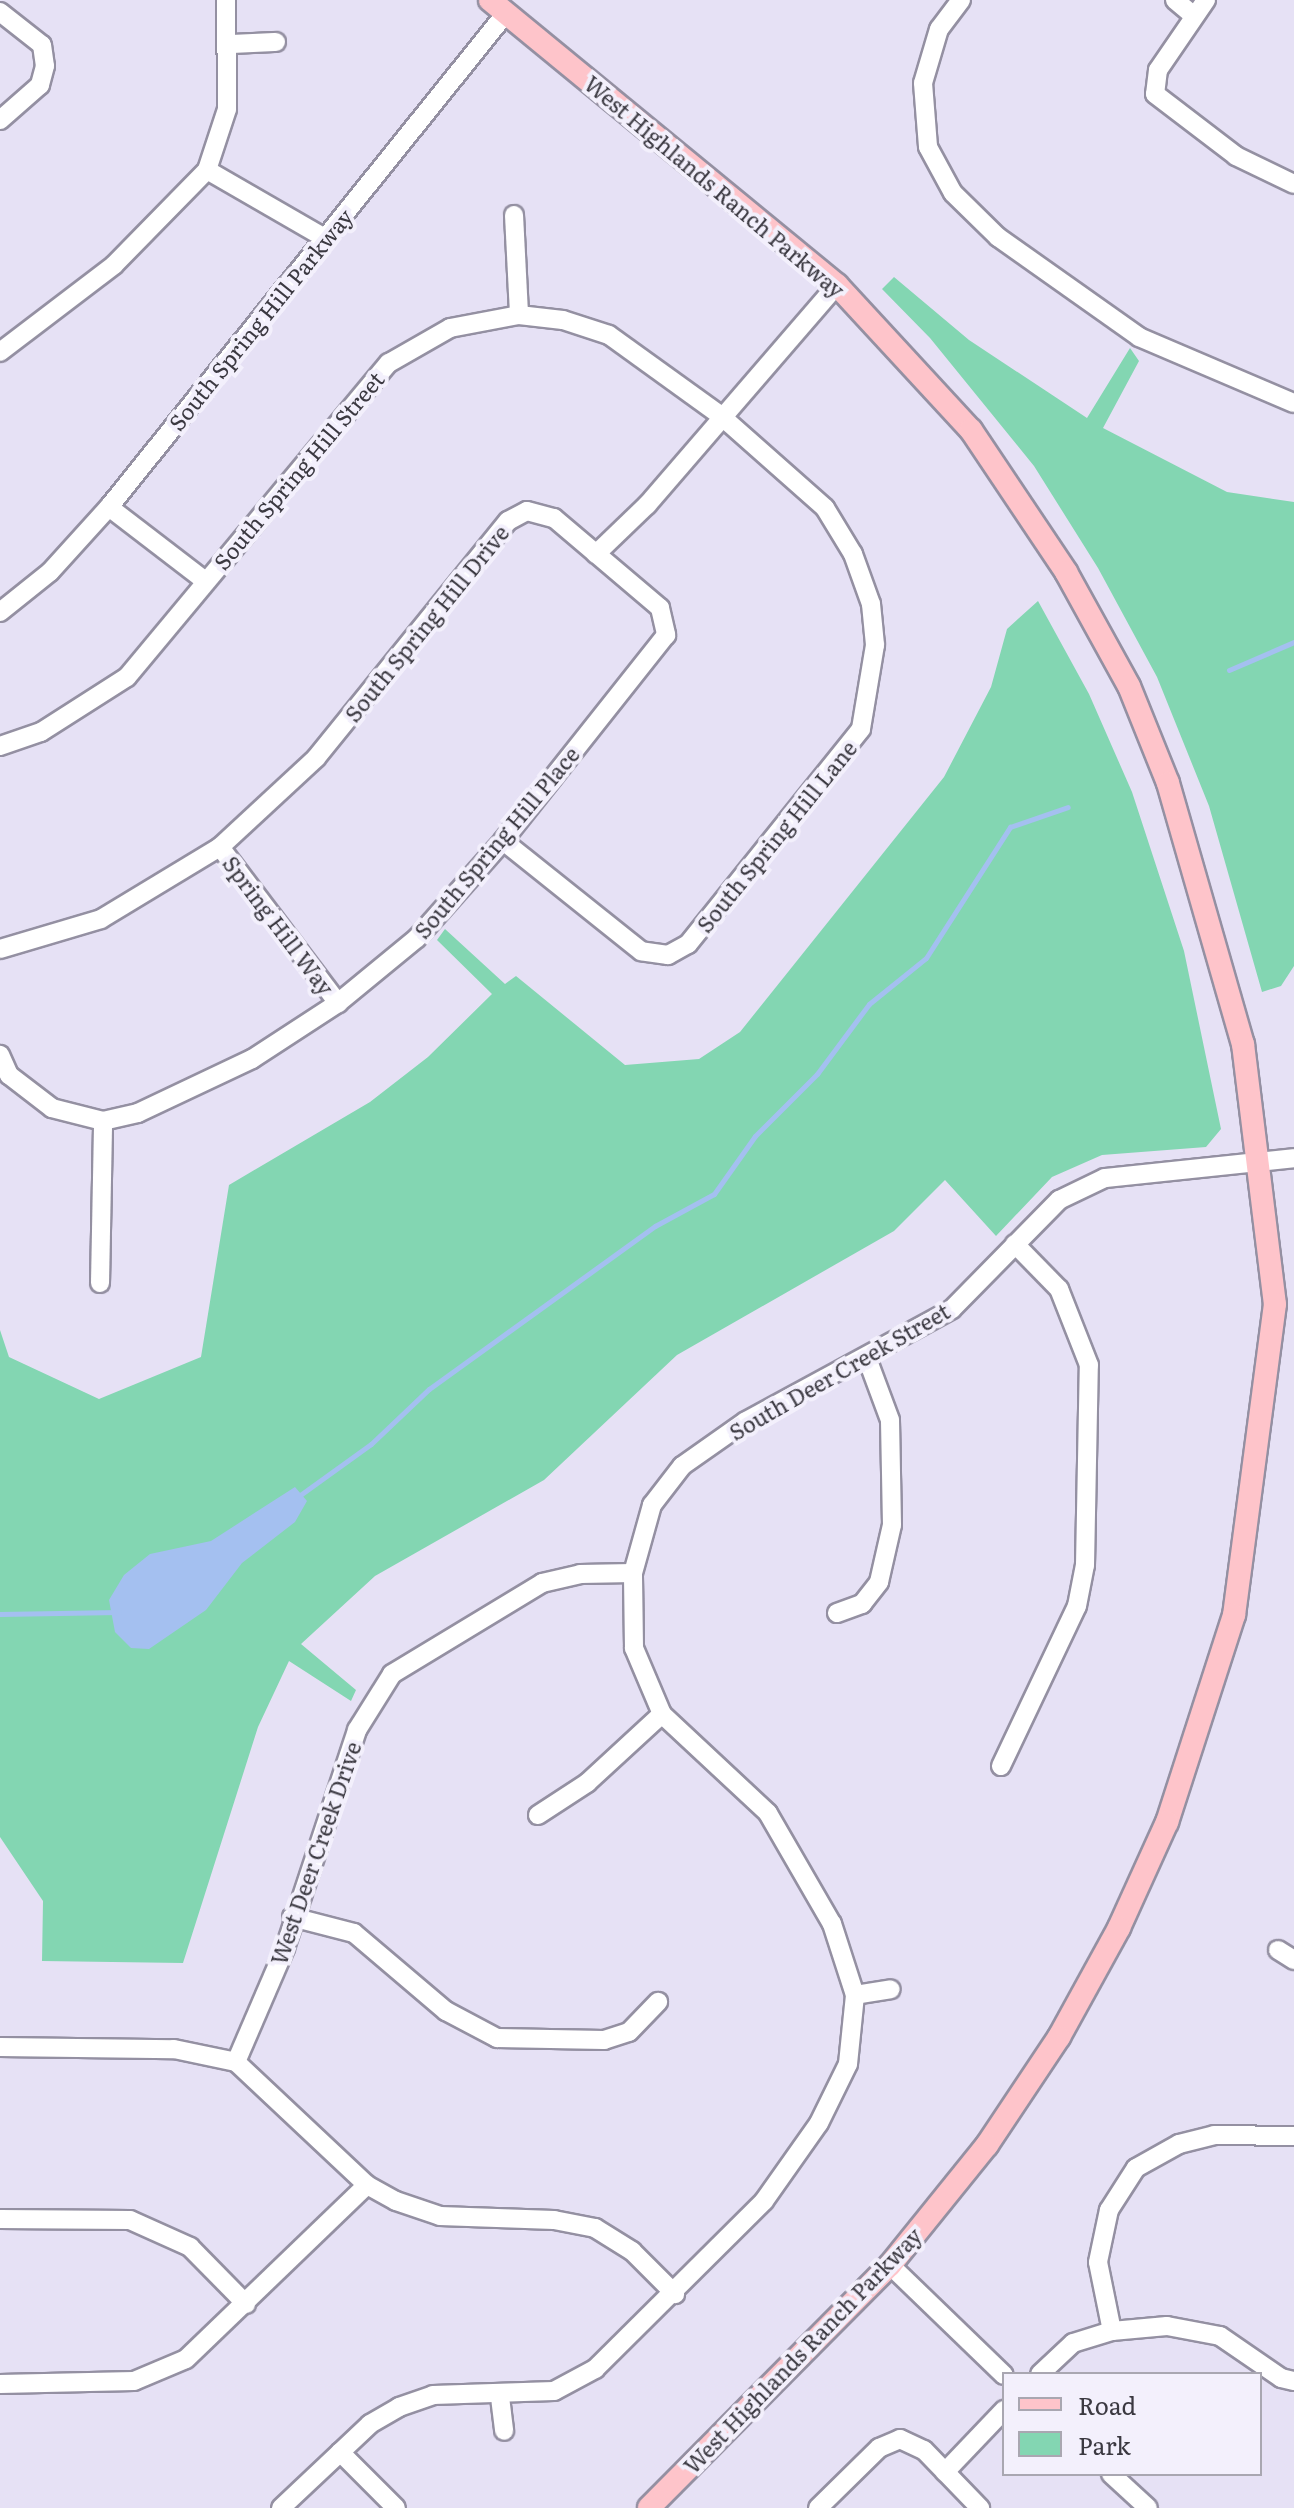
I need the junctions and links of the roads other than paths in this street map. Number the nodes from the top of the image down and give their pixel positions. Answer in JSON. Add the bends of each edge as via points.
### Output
{"nodes":[{"id":1,"x":226,"y":0,"type":"edge"},
{"id":2,"x":961,"y":0,"type":"edge"},
{"id":3,"x":1175,"y":0,"type":"edge"},
{"id":4,"x":1206,"y":0,"type":"edge"},
{"id":5,"x":504,"y":4,"type":"edge"},
{"id":6,"x":0,"y":12,"type":"edge"},
{"id":7,"x":1194,"y":16,"type":"junction"},
{"id":8,"x":276,"y":42,"type":"dead end"},
{"id":9,"x":230,"y":44,"type":"junction"},
{"id":10,"x":0,"y":120,"type":"edge"},
{"id":11,"x":207,"y":170,"type":"junction"},
{"id":12,"x":1294,"y":184,"type":"edge"},
{"id":13,"x":514,"y":215,"type":"dead end"},
{"id":14,"x":325,"y":238,"type":"junction"},
{"id":15,"x":837,"y":285,"type":"junction"},
{"id":16,"x":519,"y":315,"type":"junction"},
{"id":17,"x":0,"y":352,"type":"edge"},
{"id":18,"x":1294,"y":403,"type":"edge"},
{"id":19,"x":720,"y":415,"type":"junction"},
{"id":20,"x":109,"y":507,"type":"junction"},
{"id":21,"x":596,"y":554,"type":"junction"},
{"id":22,"x":204,"y":580,"type":"junction"},
{"id":23,"x":0,"y":612,"type":"edge"},
{"id":24,"x":0,"y":746,"type":"edge"},
{"id":25,"x":503,"y":841,"type":"junction"},
{"id":26,"x":220,"y":847,"type":"junction"},
{"id":27,"x":0,"y":949,"type":"edge"},
{"id":28,"x":338,"y":1003,"type":"junction"},
{"id":29,"x":0,"y":1055,"type":"edge"},
{"id":30,"x":103,"y":1121,"type":"junction"},
{"id":31,"x":1294,"y":1158,"type":"edge"},
{"id":32,"x":1261,"y":1161,"type":"junction"},
{"id":33,"x":1015,"y":1244,"type":"junction"},
{"id":34,"x":100,"y":1283,"type":"dead end"},
{"id":35,"x":867,"y":1358,"type":"junction"},
{"id":36,"x":633,"y":1573,"type":"junction"},
{"id":37,"x":837,"y":1613,"type":"dead end"},
{"id":38,"x":662,"y":1714,"type":"junction"},
{"id":39,"x":1001,"y":1766,"type":"dead end"},
{"id":40,"x":538,"y":1815,"type":"dead end"},
{"id":41,"x":292,"y":1917,"type":"junction"},
{"id":42,"x":891,"y":1989,"type":"dead end"},
{"id":43,"x":855,"y":1995,"type":"junction"},
{"id":44,"x":658,"y":2002,"type":"dead end"},
{"id":45,"x":0,"y":2047,"type":"edge"},
{"id":46,"x":236,"y":2062,"type":"junction"},
{"id":47,"x":1294,"y":2136,"type":"edge"},
{"id":48,"x":367,"y":2185,"type":"junction"},
{"id":49,"x":0,"y":2219,"type":"edge"},
{"id":50,"x":890,"y":2265,"type":"junction"},
{"id":51,"x":675,"y":2294,"type":"junction"},
{"id":52,"x":246,"y":2304,"type":"junction"},
{"id":53,"x":1112,"y":2331,"type":"junction"},
{"id":54,"x":1042,"y":2372,"type":"edge"},
{"id":55,"x":1002,"y":2373,"type":"edge"},
{"id":56,"x":1294,"y":2381,"type":"edge"},
{"id":57,"x":0,"y":2384,"type":"edge"},
{"id":58,"x":500,"y":2397,"type":"junction"},
{"id":59,"x":1002,"y":2412,"type":"edge"},
{"id":60,"x":504,"y":2431,"type":"dead end"},
{"id":61,"x":340,"y":2452,"type":"junction"},
{"id":62,"x":945,"y":2472,"type":"junction"},
{"id":63,"x":1113,"y":2476,"type":"edge"},
{"id":64,"x":281,"y":2508,"type":"edge"},
{"id":65,"x":396,"y":2508,"type":"edge"},
{"id":66,"x":649,"y":2508,"type":"edge"},
{"id":67,"x":818,"y":2508,"type":"edge"},
{"id":68,"x":980,"y":2508,"type":"edge"},
{"id":69,"x":1148,"y":2508,"type":"edge"}],
"edges":[{"from":1,"to":9,"type":"street"},
{"from":2,"to":18,"type":"street","via":[[939,29],[923,83],[928,147],[953,193],[998,237],[1139,337]]},
{"from":3,"to":7,"type":"street"},
{"from":4,"to":7,"type":"street"},
{"from":5,"to":14,"type":"street","name":"South Spring Hill Parkway"},
{"from":5,"to":15,"type":"main road","name":"West Highlands Ranch Parkway"},
{"from":6,"to":10,"type":"street","via":[[42,45],[45,66],[40,85]]},
{"from":7,"to":12,"type":"street","via":[[1158,70],[1155,94],[1236,156]]},
{"from":8,"to":9,"type":"street"},
{"from":9,"to":11,"type":"street","via":[[227,109]]},
{"from":11,"to":14,"type":"street"},
{"from":11,"to":17,"type":"street","via":[[114,265]]},
{"from":13,"to":16,"type":"street"},
{"from":14,"to":20,"type":"street","name":"South Spring Hill Parkway"},
{"from":15,"to":19,"type":"street"},
{"from":15,"to":32,"type":"main road","name":"West Highlands Ranch Parkway","via":[[971,430],[1066,572],[1129,686],[1168,783],[1239,1030]]},
{"from":16,"to":19,"type":"street","name":"South Spring Hill Street","via":[[563,320],[609,335]]},
{"from":16,"to":22,"type":"street","name":"South Spring Hill Street","via":[[450,328],[389,363]]},
{"from":19,"to":21,"type":"street","via":[[647,505]]},
{"from":19,"to":25,"type":"street","name":"South Spring Hill Lane","via":[[825,508],[853,554],[871,604],[875,645],[861,729],[688,944],[668,955],[641,951]]},
{"from":20,"to":22,"type":"street"},
{"from":20,"to":23,"type":"street","name":"South Spring Hill Parkway","via":[[50,572]]},
{"from":21,"to":25,"type":"street","name":"South Spring Hill Place","via":[[660,608],[666,635]]},
{"from":21,"to":26,"type":"street","name":"South Spring Hill Drive","via":[[554,518],[527,511],[508,521],[316,758]]},
{"from":22,"to":24,"type":"street","name":"South Spring Hill Street","via":[[127,677],[41,732]]},
{"from":25,"to":28,"type":"street","name":"South Spring Hill Place","via":[[417,938]]},
{"from":26,"to":27,"type":"street","name":"South Spring Hill Drive","via":[[101,919]]},
{"from":26,"to":28,"type":"street","name":"Spring Hill Way"},
{"from":28,"to":30,"type":"street","name":"South Spring Hill Place","via":[[252,1059],[138,1113]]},
{"from":29,"to":30,"type":"street","name":"South Spring Hill Place","via":[[9,1075],[52,1108]]},
{"from":30,"to":34,"type":"street"},
{"from":31,"to":32,"type":"street","name":"South Deer Creek Street"},
{"from":32,"to":33,"type":"street","name":"South Deer Creek Street","via":[[1105,1178],[1059,1200]]},
{"from":32,"to":50,"type":"main road","name":"West Highlands Ranch Parkway","via":[[1275,1304],[1251,1509],[1234,1615],[1167,1822],[1119,1928],[1059,2037],[987,2145]]},
{"from":33,"to":35,"type":"street","name":"South Deer Creek Street","via":[[952,1309]]},
{"from":33,"to":39,"type":"street","via":[[1059,1289],[1089,1365],[1085,1565],[1077,1606]]},
{"from":35,"to":36,"type":"street","name":"South Deer Creek Street","via":[[746,1421],[682,1466],[652,1505]]},
{"from":35,"to":37,"type":"street","via":[[890,1420],[892,1525],[879,1582],[862,1604]]},
{"from":36,"to":38,"type":"street","name":"South Deer Creek Street","via":[[634,1648]]},
{"from":36,"to":41,"type":"street","name":"West Deer Creek Drive","via":[[580,1574],[542,1583],[392,1674],[357,1730]]},
{"from":38,"to":40,"type":"street","via":[[587,1783]]},
{"from":38,"to":43,"type":"street","name":"South Deer Creek Street","via":[[768,1813],[832,1924]]},
{"from":41,"to":44,"type":"street","via":[[354,1933],[446,2011],[497,2038],[604,2040],[629,2032]]},
{"from":41,"to":46,"type":"street","name":"West Deer Creek Drive","via":[[285,1948]]},
{"from":42,"to":43,"type":"street"},
{"from":43,"to":51,"type":"street","name":"South Deer Creek Street","via":[[848,2064],[819,2123],[764,2201]]},
{"from":45,"to":46,"type":"street","via":[[174,2049]]},
{"from":46,"to":48,"type":"street","via":[[274,2092]]},
{"from":47,"to":53,"type":"street","via":[[1214,2135],[1179,2144],[1136,2168],[1109,2210],[1098,2262]]},
{"from":48,"to":51,"type":"street","via":[[440,2216],[554,2220],[595,2228],[632,2251]]},
{"from":48,"to":52,"type":"street"},
{"from":49,"to":52,"type":"street","via":[[130,2220],[190,2247]]},
{"from":50,"to":55,"type":"street"},
{"from":50,"to":66,"type":"main road","name":"West Highlands Ranch Parkway"},
{"from":51,"to":58,"type":"street","name":"South Deer Creek Street","via":[[595,2369],[554,2391]]},
{"from":52,"to":57,"type":"street","via":[[186,2359],[134,2381]]},
{"from":53,"to":54,"type":"street","via":[[1073,2343]]},
{"from":53,"to":56,"type":"street","via":[[1167,2326],[1220,2336],[1281,2378]]},
{"from":58,"to":60,"type":"street"},
{"from":58,"to":61,"type":"street","name":"South Deer Creek Street","via":[[433,2395],[370,2424]]},
{"from":59,"to":62,"type":"street"},
{"from":61,"to":64,"type":"street","name":"South Deer Creek Street"},
{"from":61,"to":65,"type":"street"},
{"from":62,"to":67,"type":"street","via":[[924,2450],[900,2439],[879,2448]]},
{"from":62,"to":68,"type":"street"},
{"from":63,"to":69,"type":"street"}]}
